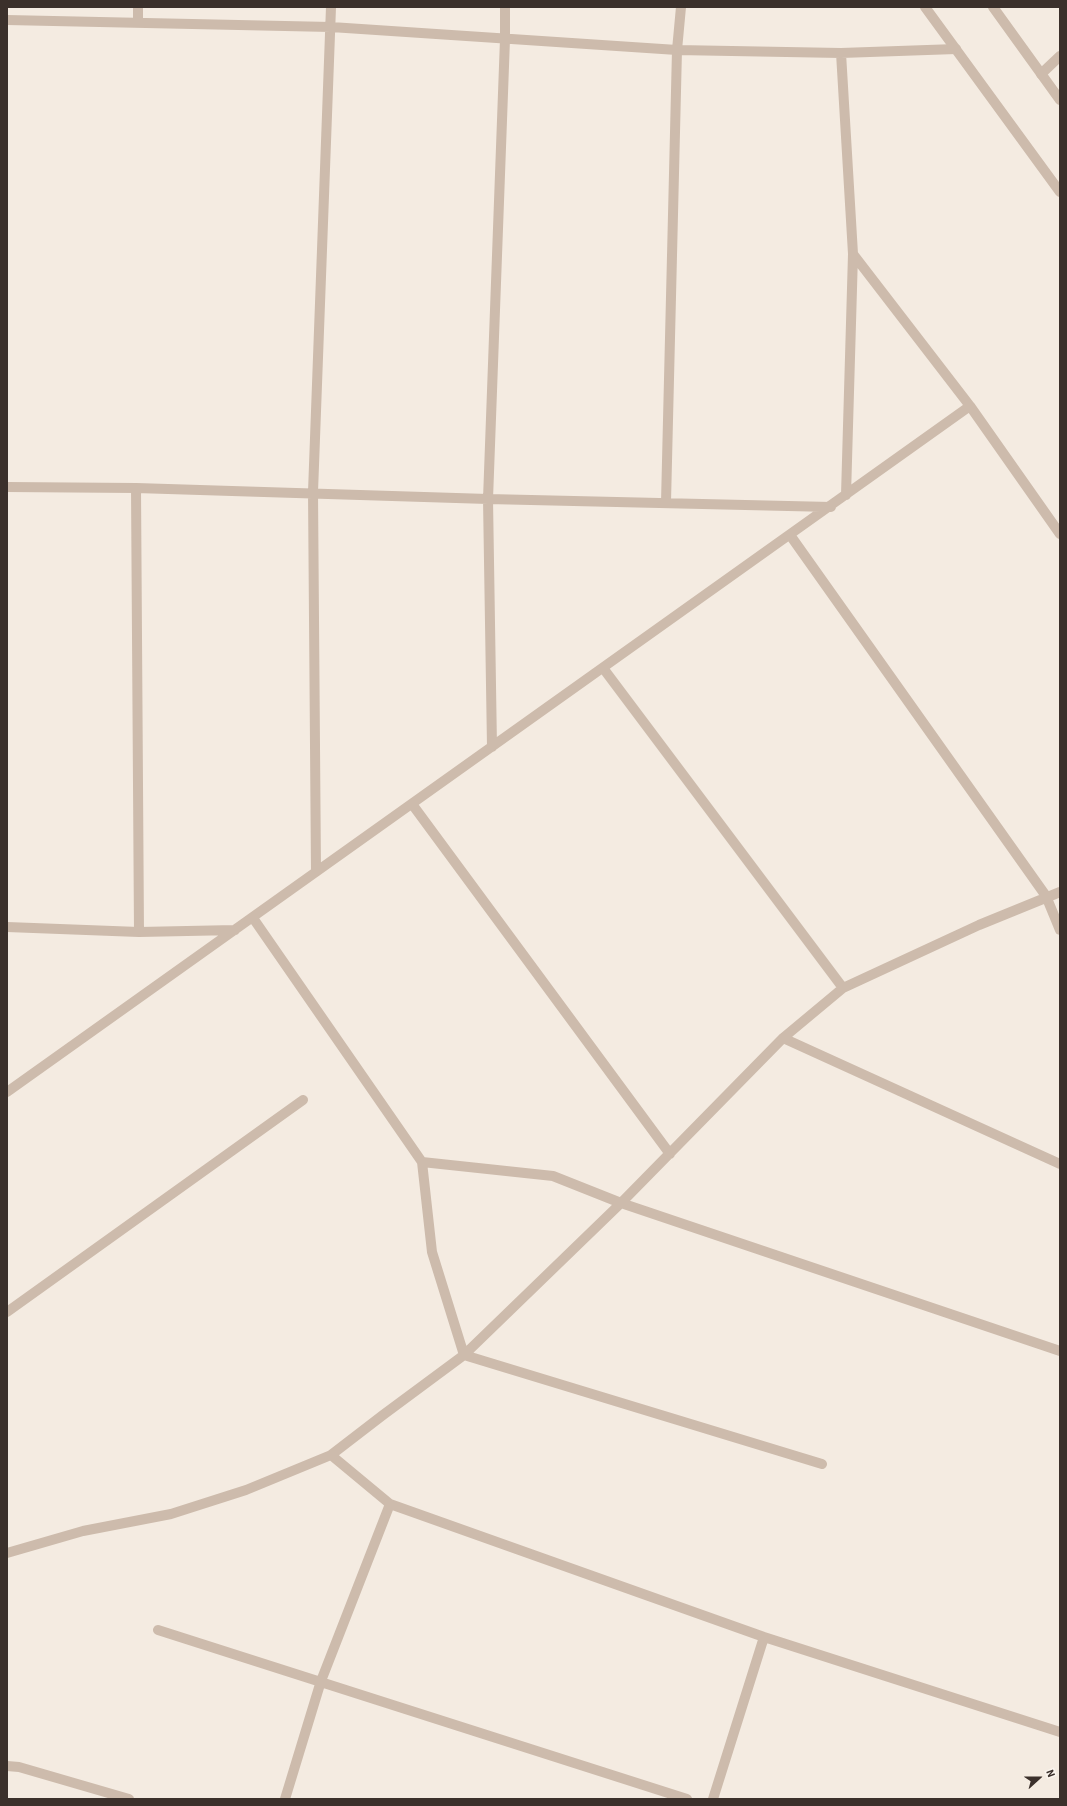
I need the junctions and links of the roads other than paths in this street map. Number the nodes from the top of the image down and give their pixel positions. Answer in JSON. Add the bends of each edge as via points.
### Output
{"nodes":[{"id":1,"x":138,"y":7,"type":"edge"},
{"id":2,"x":330,"y":7,"type":"edge"},
{"id":3,"x":505,"y":7,"type":"edge"},
{"id":4,"x":680,"y":7,"type":"edge"},
{"id":5,"x":925,"y":7,"type":"edge"},
{"id":6,"x":993,"y":7,"type":"edge"},
{"id":7,"x":7,"y":20,"type":"edge"},
{"id":8,"x":138,"y":22,"type":"junction"},
{"id":9,"x":330,"y":27,"type":"junction"},
{"id":10,"x":505,"y":39,"type":"junction"},
{"id":11,"x":956,"y":49,"type":"junction"},
{"id":12,"x":677,"y":50,"type":"junction"},
{"id":13,"x":841,"y":53,"type":"junction"},
{"id":14,"x":1060,"y":56,"type":"edge"},
{"id":15,"x":1041,"y":74,"type":"junction"},
{"id":16,"x":1060,"y":100,"type":"edge"},
{"id":17,"x":1060,"y":192,"type":"edge"},
{"id":18,"x":853,"y":254,"type":"junction"},
{"id":19,"x":970,"y":406,"type":"junction"},
{"id":20,"x":7,"y":487,"type":"edge"},
{"id":21,"x":136,"y":488,"type":"junction"},
{"id":22,"x":312,"y":492,"type":"junction"},
{"id":23,"x":846,"y":495,"type":"junction"},
{"id":24,"x":488,"y":499,"type":"junction"},
{"id":25,"x":666,"y":502,"type":"junction"},
{"id":26,"x":831,"y":506,"type":"junction"},
{"id":27,"x":1060,"y":534,"type":"edge"},
{"id":28,"x":790,"y":535,"type":"junction"},
{"id":29,"x":604,"y":668,"type":"junction"},
{"id":30,"x":492,"y":747,"type":"junction"},
{"id":31,"x":412,"y":804,"type":"junction"},
{"id":32,"x":316,"y":872,"type":"junction"},
{"id":33,"x":1060,"y":892,"type":"edge"},
{"id":34,"x":1046,"y":896,"type":"junction"},
{"id":35,"x":253,"y":918,"type":"junction"},
{"id":36,"x":7,"y":927,"type":"edge"},
{"id":37,"x":235,"y":930,"type":"junction"},
{"id":38,"x":1060,"y":930,"type":"edge"},
{"id":39,"x":139,"y":932,"type":"junction"},
{"id":40,"x":843,"y":988,"type":"junction"},
{"id":41,"x":783,"y":1038,"type":"junction"},
{"id":42,"x":7,"y":1092,"type":"edge"},
{"id":43,"x":303,"y":1100,"type":"dead end"},
{"id":44,"x":670,"y":1154,"type":"junction"},
{"id":45,"x":422,"y":1162,"type":"junction"},
{"id":46,"x":1060,"y":1164,"type":"edge"},
{"id":47,"x":621,"y":1203,"type":"junction"},
{"id":48,"x":7,"y":1312,"type":"edge"},
{"id":49,"x":1060,"y":1350,"type":"edge"},
{"id":50,"x":464,"y":1355,"type":"junction"},
{"id":51,"x":331,"y":1455,"type":"junction"},
{"id":52,"x":822,"y":1464,"type":"dead end"},
{"id":53,"x":390,"y":1504,"type":"junction"},
{"id":54,"x":7,"y":1553,"type":"edge"},
{"id":55,"x":158,"y":1630,"type":"dead end"},
{"id":56,"x":764,"y":1638,"type":"junction"},
{"id":57,"x":322,"y":1681,"type":"junction"},
{"id":58,"x":1060,"y":1732,"type":"edge"},
{"id":59,"x":7,"y":1766,"type":"edge"},
{"id":60,"x":129,"y":1799,"type":"edge"},
{"id":61,"x":285,"y":1799,"type":"edge"},
{"id":62,"x":686,"y":1799,"type":"edge"},
{"id":63,"x":713,"y":1799,"type":"edge"}],
"edges":[{"from":1,"to":8,"type":"street"},
{"from":2,"to":9,"type":"street"},
{"from":3,"to":10,"type":"street"},
{"from":4,"to":12,"type":"street"},
{"from":5,"to":11,"type":"street"},
{"from":6,"to":15,"type":"street"},
{"from":7,"to":8,"type":"street"},
{"from":8,"to":9,"type":"street"},
{"from":9,"to":10,"type":"street"},
{"from":9,"to":22,"type":"street"},
{"from":10,"to":12,"type":"street"},
{"from":10,"to":24,"type":"street"},
{"from":11,"to":13,"type":"street"},
{"from":11,"to":17,"type":"street"},
{"from":12,"to":13,"type":"street"},
{"from":12,"to":25,"type":"street"},
{"from":13,"to":18,"type":"street"},
{"from":14,"to":15,"type":"street"},
{"from":15,"to":16,"type":"street"},
{"from":18,"to":19,"type":"street"},
{"from":18,"to":23,"type":"street"},
{"from":19,"to":23,"type":"street"},
{"from":19,"to":27,"type":"street"},
{"from":20,"to":21,"type":"street"},
{"from":21,"to":22,"type":"street"},
{"from":21,"to":39,"type":"street"},
{"from":22,"to":24,"type":"street"},
{"from":22,"to":32,"type":"street"},
{"from":23,"to":26,"type":"street"},
{"from":24,"to":25,"type":"street"},
{"from":24,"to":30,"type":"street"},
{"from":25,"to":26,"type":"street"},
{"from":26,"to":28,"type":"street"},
{"from":28,"to":29,"type":"street"},
{"from":28,"to":34,"type":"street"},
{"from":29,"to":30,"type":"street"},
{"from":29,"to":40,"type":"street"},
{"from":30,"to":31,"type":"street"},
{"from":31,"to":32,"type":"street"},
{"from":31,"to":44,"type":"street"},
{"from":32,"to":35,"type":"street"},
{"from":33,"to":34,"type":"street"},
{"from":34,"to":38,"type":"street"},
{"from":34,"to":40,"type":"street"},
{"from":35,"to":37,"type":"street"},
{"from":35,"to":45,"type":"street"},
{"from":36,"to":39,"type":"street"},
{"from":37,"to":39,"type":"street"},
{"from":37,"to":42,"type":"street"},
{"from":40,"to":41,"type":"street"},
{"from":41,"to":44,"type":"street"},
{"from":41,"to":46,"type":"street"},
{"from":43,"to":48,"type":"street"},
{"from":44,"to":47,"type":"street"},
{"from":45,"to":47,"type":"street","via":[[553,1176]]},
{"from":45,"to":50,"type":"street","via":[[432,1252]]},
{"from":47,"to":49,"type":"street"},
{"from":47,"to":50,"type":"street"},
{"from":50,"to":51,"type":"street"},
{"from":50,"to":52,"type":"street"},
{"from":51,"to":53,"type":"street"},
{"from":51,"to":54,"type":"street","via":[[246,1490],[171,1514],[82,1531]]},
{"from":53,"to":56,"type":"street"},
{"from":53,"to":57,"type":"street"},
{"from":55,"to":57,"type":"street"},
{"from":56,"to":58,"type":"street"},
{"from":56,"to":63,"type":"street"},
{"from":57,"to":61,"type":"street"},
{"from":57,"to":62,"type":"street"},
{"from":59,"to":60,"type":"street","via":[[19,1767]]}]}
